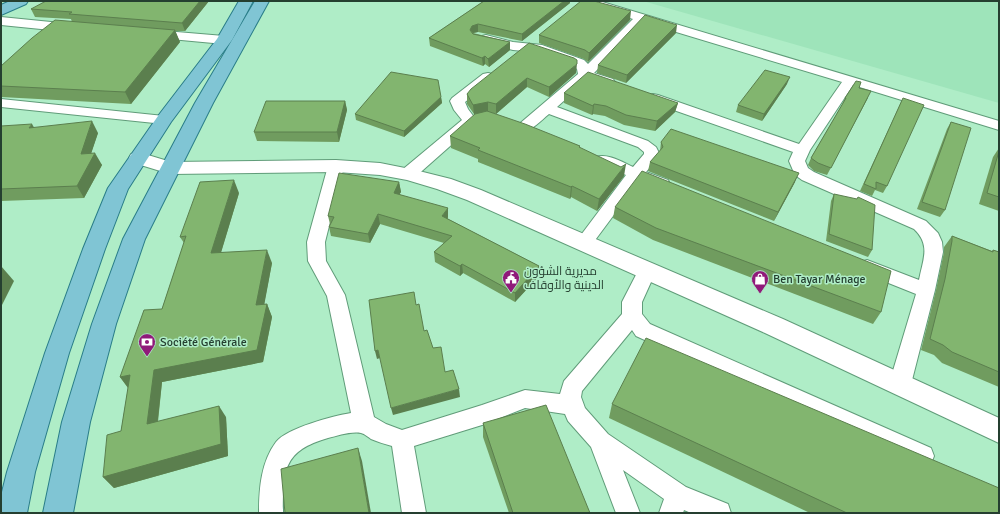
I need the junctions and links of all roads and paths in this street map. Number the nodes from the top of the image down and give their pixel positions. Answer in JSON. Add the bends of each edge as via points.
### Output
{"nodes":[{"id":1,"x":21,"y":1,"type":"edge"},
{"id":2,"x":246,"y":1,"type":"edge"},
{"id":3,"x":262,"y":1,"type":"edge"},
{"id":4,"x":581,"y":3,"type":"edge"},
{"id":5,"x":1,"y":11,"type":"edge"},
{"id":6,"x":30,"y":14,"type":"edge"},
{"id":7,"x":641,"y":17,"type":"junction"},
{"id":8,"x":4,"y":24,"type":"edge"},
{"id":9,"x":82,"y":29,"type":"edge"},
{"id":10,"x":137,"y":33,"type":"edge"},
{"id":11,"x":478,"y":36,"type":"edge"},
{"id":12,"x":538,"y":37,"type":"dead end"},
{"id":13,"x":224,"y":40,"type":"junction"},
{"id":14,"x":526,"y":47,"type":"junction"},
{"id":15,"x":509,"y":60,"type":"edge"},
{"id":16,"x":497,"y":69,"type":"edge"},
{"id":17,"x":585,"y":74,"type":"junction"},
{"id":18,"x":850,"y":80,"type":"junction"},
{"id":19,"x":623,"y":88,"type":"edge"},
{"id":20,"x":638,"y":93,"type":"edge"},
{"id":21,"x":1,"y":103,"type":"edge"},
{"id":22,"x":547,"y":108,"type":"junction"},
{"id":23,"x":164,"y":120,"type":"junction"},
{"id":24,"x":507,"y":122,"type":"edge"},
{"id":25,"x":999,"y":126,"type":"edge"},
{"id":26,"x":802,"y":150,"type":"junction"},
{"id":27,"x":587,"y":154,"type":"edge"},
{"id":28,"x":138,"y":158,"type":"junction"},
{"id":29,"x":336,"y":166,"type":"junction"},
{"id":30,"x":170,"y":168,"type":"junction"},
{"id":31,"x":636,"y":173,"type":"junction"},
{"id":32,"x":408,"y":174,"type":"junction"},
{"id":33,"x":679,"y":191,"type":"edge"},
{"id":34,"x":584,"y":243,"type":"junction"},
{"id":35,"x":853,"y":261,"type":"edge"},
{"id":36,"x":647,"y":271,"type":"junction"},
{"id":37,"x":926,"y":290,"type":"junction"},
{"id":38,"x":632,"y":316,"type":"junction"},
{"id":39,"x":900,"y":384,"type":"junction"},
{"id":40,"x":572,"y":405,"type":"junction"},
{"id":41,"x":364,"y":423,"type":"junction"},
{"id":42,"x":999,"y":431,"type":"edge"},
{"id":43,"x":402,"y":440,"type":"junction"},
{"id":44,"x":600,"y":441,"type":"junction"},
{"id":45,"x":942,"y":464,"type":"edge"},
{"id":46,"x":674,"y":504,"type":"edge"},
{"id":47,"x":12,"y":513,"type":"edge"},
{"id":48,"x":58,"y":513,"type":"edge"},
{"id":49,"x":271,"y":513,"type":"edge"},
{"id":50,"x":414,"y":513,"type":"edge"},
{"id":51,"x":628,"y":513,"type":"edge"},
{"id":52,"x":719,"y":513,"type":"edge"}],
"edges":[{"from":1,"to":5,"type":"main road"},
{"from":2,"to":13,"type":"main road"},
{"from":3,"to":30,"type":"main road"},
{"from":4,"to":7,"type":"street"},
{"from":6,"to":8,"type":"street"},
{"from":7,"to":17,"type":"street"},
{"from":7,"to":18,"type":"street"},
{"from":8,"to":9,"type":"street"},
{"from":10,"to":13,"type":"street"},
{"from":11,"to":14,"type":"street","via":[[507,45]]},
{"from":12,"to":14,"type":"street"},
{"from":13,"to":23,"type":"main road"},
{"from":14,"to":15,"type":"street"},
{"from":14,"to":17,"type":"street","via":[[537,48],[579,63]]},
{"from":16,"to":32,"type":"street","via":[[457,101],[461,110],[477,119]]},
{"from":17,"to":19,"type":"street"},
{"from":17,"to":22,"type":"street"},
{"from":18,"to":25,"type":"street"},
{"from":18,"to":26,"type":"street"},
{"from":20,"to":26,"type":"street"},
{"from":21,"to":23,"type":"street"},
{"from":22,"to":24,"type":"street","via":[[530,131]]},
{"from":22,"to":31,"type":"street","via":[[643,144],[651,150],[652,155]]},
{"from":23,"to":28,"type":"main road"},
{"from":26,"to":37,"type":"street","via":[[797,161],[798,167],[808,176],[920,225],[930,233],[934,252]]},
{"from":27,"to":31,"type":"street"},
{"from":28,"to":30,"type":"main road"},
{"from":28,"to":47,"type":"main road","via":[[118,188],[94,249],[55,361],[21,472]]},
{"from":29,"to":30,"type":"main road"},
{"from":29,"to":32,"type":"main road"},
{"from":29,"to":41,"type":"street","via":[[316,242],[317,261],[336,295]]},
{"from":30,"to":48,"type":"main road","via":[[134,239],[104,324],[76,422]]},
{"from":31,"to":33,"type":"street"},
{"from":31,"to":34,"type":"street"},
{"from":32,"to":34,"type":"main road","via":[[474,195]]},
{"from":34,"to":36,"type":"main road"},
{"from":35,"to":37,"type":"street"},
{"from":36,"to":38,"type":"street","via":[[632,302]]},
{"from":36,"to":39,"type":"main road"},
{"from":37,"to":39,"type":"street"},
{"from":38,"to":40,"type":"street","via":[[572,387]]},
{"from":38,"to":45,"type":"street","via":[[643,330]]},
{"from":39,"to":42,"type":"main road"},
{"from":40,"to":43,"type":"street","via":[[526,399]]},
{"from":40,"to":44,"type":"street","via":[[578,418]]},
{"from":41,"to":43,"type":"street"},
{"from":41,"to":49,"type":"street","via":[[348,422],[327,428],[286,446],[277,464],[271,487]]},
{"from":43,"to":50,"type":"street"},
{"from":44,"to":46,"type":"street"},
{"from":44,"to":51,"type":"street"},
{"from":46,"to":52,"type":"street"}]}
